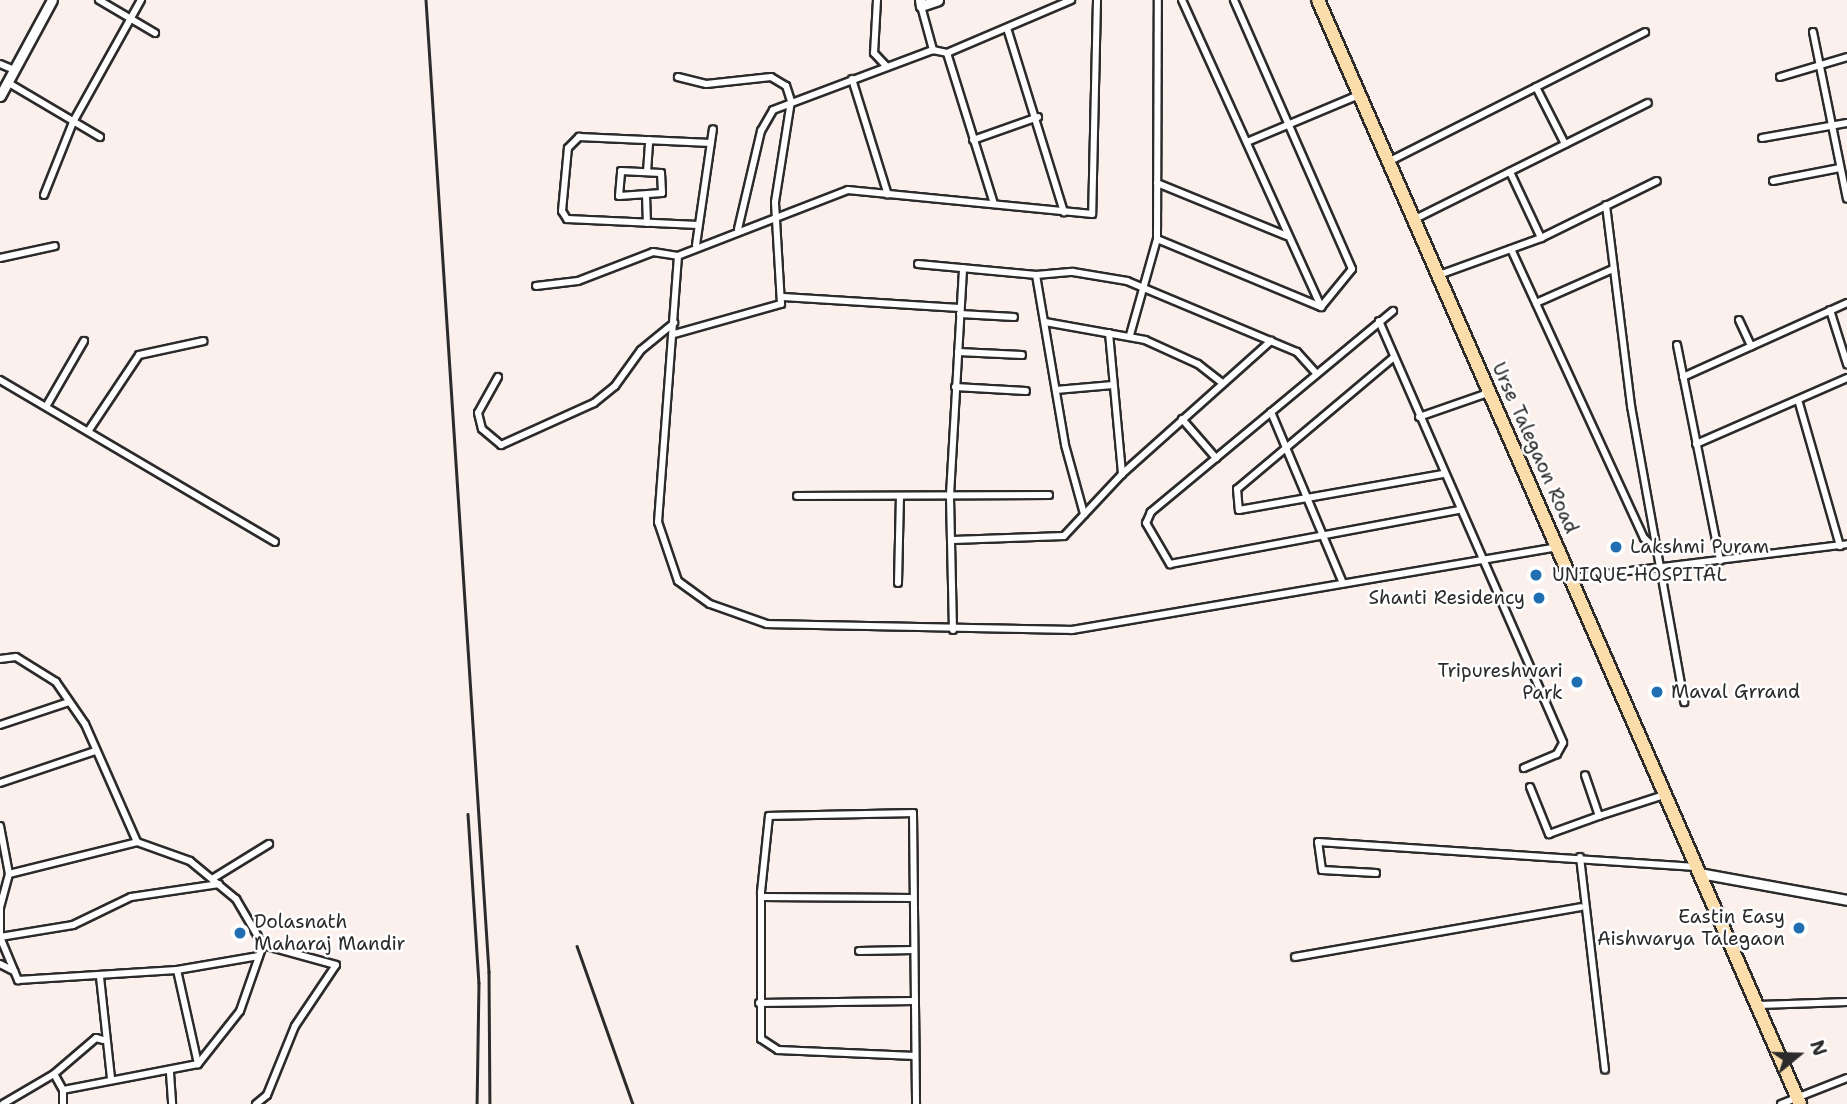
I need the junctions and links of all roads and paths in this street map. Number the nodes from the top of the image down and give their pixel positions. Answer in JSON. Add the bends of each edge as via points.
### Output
{"nodes":[{"id":1,"x":52,"y":0,"type":"edge"},
{"id":2,"x":99,"y":0,"type":"edge"},
{"id":3,"x":141,"y":0,"type":"edge"},
{"id":4,"x":877,"y":0,"type":"edge"},
{"id":5,"x":939,"y":0,"type":"edge"},
{"id":6,"x":1072,"y":0,"type":"edge"},
{"id":7,"x":1097,"y":0,"type":"edge"},
{"id":8,"x":1158,"y":0,"type":"edge"},
{"id":9,"x":1182,"y":0,"type":"edge"},
{"id":10,"x":1234,"y":0,"type":"edge"},
{"id":11,"x":1318,"y":0,"type":"edge"},
{"id":12,"x":921,"y":3,"type":"edge"},
{"id":13,"x":131,"y":17,"type":"junction"},
{"id":14,"x":1006,"y":28,"type":"junction"},
{"id":15,"x":1645,"y":32,"type":"dead end"},
{"id":16,"x":1814,"y":32,"type":"dead end"},
{"id":17,"x":155,"y":33,"type":"dead end"},
{"id":18,"x":933,"y":50,"type":"junction"},
{"id":19,"x":947,"y":54,"type":"junction"},
{"id":20,"x":1847,"y":57,"type":"edge"},
{"id":21,"x":1819,"y":63,"type":"junction"},
{"id":22,"x":0,"y":64,"type":"edge"},
{"id":23,"x":886,"y":66,"type":"junction"},
{"id":24,"x":14,"y":70,"type":"junction"},
{"id":25,"x":1780,"y":76,"type":"dead end"},
{"id":26,"x":678,"y":77,"type":"dead end"},
{"id":27,"x":852,"y":79,"type":"junction"},
{"id":28,"x":8,"y":82,"type":"junction"},
{"id":29,"x":1536,"y":87,"type":"junction"},
{"id":30,"x":1359,"y":95,"type":"junction"},
{"id":31,"x":0,"y":96,"type":"edge"},
{"id":32,"x":791,"y":101,"type":"junction"},
{"id":33,"x":1648,"y":103,"type":"dead end"},
{"id":34,"x":1038,"y":117,"type":"junction"},
{"id":35,"x":73,"y":122,"type":"junction"},
{"id":36,"x":1847,"y":123,"type":"edge"},
{"id":37,"x":1290,"y":124,"type":"junction"},
{"id":38,"x":1832,"y":125,"type":"junction"},
{"id":39,"x":713,"y":129,"type":"dead end"},
{"id":40,"x":100,"y":137,"type":"dead end"},
{"id":41,"x":1762,"y":138,"type":"dead end"},
{"id":42,"x":973,"y":140,"type":"junction"},
{"id":43,"x":649,"y":141,"type":"junction"},
{"id":44,"x":1247,"y":142,"type":"junction"},
{"id":45,"x":711,"y":143,"type":"junction"},
{"id":46,"x":1564,"y":144,"type":"junction"},
{"id":47,"x":1388,"y":162,"type":"junction"},
{"id":48,"x":1843,"y":169,"type":"edge"},
{"id":49,"x":647,"y":172,"type":"junction"},
{"id":50,"x":1510,"y":172,"type":"junction"},
{"id":51,"x":1657,"y":181,"type":"dead end"},
{"id":52,"x":1773,"y":181,"type":"dead end"},
{"id":53,"x":1157,"y":183,"type":"junction"},
{"id":54,"x":44,"y":195,"type":"dead end"},
{"id":55,"x":646,"y":195,"type":"junction"},
{"id":56,"x":888,"y":195,"type":"junction"},
{"id":57,"x":1847,"y":199,"type":"edge"},
{"id":58,"x":994,"y":204,"type":"junction"},
{"id":59,"x":1605,"y":205,"type":"junction"},
{"id":60,"x":1063,"y":212,"type":"junction"},
{"id":61,"x":775,"y":216,"type":"junction"},
{"id":62,"x":1415,"y":219,"type":"junction"},
{"id":63,"x":648,"y":223,"type":"junction"},
{"id":64,"x":698,"y":225,"type":"junction"},
{"id":65,"x":738,"y":229,"type":"junction"},
{"id":66,"x":1287,"y":236,"type":"junction"},
{"id":67,"x":1541,"y":238,"type":"junction"},
{"id":68,"x":1157,"y":239,"type":"junction"},
{"id":69,"x":696,"y":245,"type":"junction"},
{"id":70,"x":55,"y":247,"type":"dead end"},
{"id":71,"x":1511,"y":249,"type":"junction"},
{"id":72,"x":678,"y":256,"type":"junction"},
{"id":73,"x":0,"y":258,"type":"edge"},
{"id":74,"x":918,"y":264,"type":"dead end"},
{"id":75,"x":964,"y":268,"type":"junction"},
{"id":76,"x":1613,"y":269,"type":"junction"},
{"id":77,"x":1037,"y":275,"type":"junction"},
{"id":78,"x":1439,"y":275,"type":"junction"},
{"id":79,"x":536,"y":286,"type":"dead end"},
{"id":80,"x":1146,"y":288,"type":"junction"},
{"id":81,"x":783,"y":297,"type":"junction"},
{"id":82,"x":1536,"y":303,"type":"junction"},
{"id":83,"x":1847,"y":303,"type":"edge"},
{"id":84,"x":1321,"y":307,"type":"junction"},
{"id":85,"x":1830,"y":310,"type":"junction"},
{"id":86,"x":960,"y":311,"type":"junction"},
{"id":87,"x":1392,"y":311,"type":"dead end"},
{"id":88,"x":1014,"y":317,"type":"dead end"},
{"id":89,"x":1739,"y":320,"type":"dead end"},
{"id":90,"x":1379,"y":321,"type":"junction"},
{"id":91,"x":1045,"y":322,"type":"junction"},
{"id":92,"x":674,"y":323,"type":"junction"},
{"id":93,"x":1109,"y":332,"type":"junction"},
{"id":94,"x":674,"y":334,"type":"junction"},
{"id":95,"x":1130,"y":335,"type":"junction"},
{"id":96,"x":84,"y":341,"type":"dead end"},
{"id":97,"x":204,"y":341,"type":"dead end"},
{"id":98,"x":1271,"y":341,"type":"junction"},
{"id":99,"x":1677,"y":345,"type":"dead end"},
{"id":100,"x":1751,"y":346,"type":"junction"},
{"id":101,"x":958,"y":352,"type":"junction"},
{"id":102,"x":1022,"y":355,"type":"dead end"},
{"id":103,"x":1394,"y":357,"type":"junction"},
{"id":104,"x":1847,"y":364,"type":"edge"},
{"id":105,"x":1315,"y":373,"type":"junction"},
{"id":106,"x":498,"y":377,"type":"dead end"},
{"id":107,"x":1683,"y":377,"type":"junction"},
{"id":108,"x":1847,"y":378,"type":"edge"},
{"id":109,"x":0,"y":380,"type":"edge"},
{"id":110,"x":1222,"y":383,"type":"junction"},
{"id":111,"x":1113,"y":385,"type":"junction"},
{"id":112,"x":954,"y":387,"type":"junction"},
{"id":113,"x":1056,"y":390,"type":"junction"},
{"id":114,"x":1026,"y":391,"type":"dead end"},
{"id":115,"x":1488,"y":393,"type":"junction"},
{"id":116,"x":1799,"y":403,"type":"junction"},
{"id":117,"x":47,"y":405,"type":"junction"},
{"id":118,"x":1271,"y":412,"type":"junction"},
{"id":119,"x":1419,"y":417,"type":"junction"},
{"id":120,"x":1182,"y":419,"type":"junction"},
{"id":121,"x":89,"y":430,"type":"junction"},
{"id":122,"x":1696,"y":444,"type":"junction"},
{"id":123,"x":1286,"y":449,"type":"junction"},
{"id":124,"x":1216,"y":458,"type":"junction"},
{"id":125,"x":1122,"y":474,"type":"junction"},
{"id":126,"x":1443,"y":474,"type":"junction"},
{"id":127,"x":950,"y":495,"type":"junction"},
{"id":128,"x":1049,"y":495,"type":"dead end"},
{"id":129,"x":797,"y":496,"type":"dead end"},
{"id":130,"x":900,"y":496,"type":"junction"},
{"id":131,"x":1308,"y":500,"type":"junction"},
{"id":132,"x":1458,"y":510,"type":"junction"},
{"id":133,"x":1084,"y":514,"type":"junction"},
{"id":134,"x":1323,"y":536,"type":"junction"},
{"id":135,"x":953,"y":540,"type":"junction"},
{"id":136,"x":275,"y":541,"type":"dead end"},
{"id":137,"x":1844,"y":545,"type":"edge"},
{"id":138,"x":1558,"y":547,"type":"junction"},
{"id":139,"x":1656,"y":549,"type":"junction"},
{"id":140,"x":1481,"y":559,"type":"junction"},
{"id":141,"x":1720,"y":561,"type":"junction"},
{"id":142,"x":1661,"y":565,"type":"junction"},
{"id":143,"x":1572,"y":579,"type":"junction"},
{"id":144,"x":898,"y":583,"type":"dead end"},
{"id":145,"x":1343,"y":583,"type":"junction"},
{"id":146,"x":953,"y":630,"type":"junction"},
{"id":147,"x":0,"y":659,"type":"edge"},
{"id":148,"x":69,"y":702,"type":"junction"},
{"id":149,"x":1684,"y":702,"type":"dead end"},
{"id":150,"x":0,"y":725,"type":"edge"},
{"id":151,"x":96,"y":751,"type":"junction"},
{"id":152,"x":1524,"y":768,"type":"dead end"},
{"id":153,"x":1584,"y":775,"type":"dead end"},
{"id":154,"x":0,"y":783,"type":"edge"},
{"id":155,"x":1530,"y":787,"type":"dead end"},
{"id":156,"x":1664,"y":795,"type":"junction"},
{"id":157,"x":1599,"y":816,"type":"junction"},
{"id":158,"x":0,"y":826,"type":"edge"},
{"id":159,"x":137,"y":842,"type":"junction"},
{"id":160,"x":269,"y":844,"type":"dead end"},
{"id":161,"x":1580,"y":857,"type":"junction"},
{"id":162,"x":1698,"y":870,"type":"junction"},
{"id":163,"x":1376,"y":873,"type":"dead end"},
{"id":164,"x":9,"y":874,"type":"junction"},
{"id":165,"x":212,"y":878,"type":"junction"},
{"id":166,"x":219,"y":884,"type":"junction"},
{"id":167,"x":761,"y":897,"type":"junction"},
{"id":168,"x":914,"y":898,"type":"junction"},
{"id":169,"x":1847,"y":900,"type":"edge"},
{"id":170,"x":0,"y":907,"type":"edge"},
{"id":171,"x":1581,"y":907,"type":"junction"},
{"id":172,"x":0,"y":937,"type":"edge"},
{"id":173,"x":263,"y":945,"type":"junction"},
{"id":174,"x":914,"y":950,"type":"junction"},
{"id":175,"x":859,"y":951,"type":"dead end"},
{"id":176,"x":259,"y":956,"type":"junction"},
{"id":177,"x":1295,"y":957,"type":"dead end"},
{"id":178,"x":0,"y":964,"type":"edge"},
{"id":179,"x":177,"y":970,"type":"junction"},
{"id":180,"x":15,"y":972,"type":"junction"},
{"id":181,"x":100,"y":977,"type":"junction"},
{"id":182,"x":915,"y":1001,"type":"junction"},
{"id":183,"x":1847,"y":1002,"type":"edge"},
{"id":184,"x":760,"y":1003,"type":"junction"},
{"id":185,"x":1759,"y":1005,"type":"junction"},
{"id":186,"x":103,"y":1040,"type":"junction"},
{"id":187,"x":915,"y":1056,"type":"junction"},
{"id":188,"x":198,"y":1065,"type":"junction"},
{"id":189,"x":1605,"y":1070,"type":"dead end"},
{"id":190,"x":170,"y":1073,"type":"junction"},
{"id":191,"x":54,"y":1074,"type":"junction"},
{"id":192,"x":111,"y":1078,"type":"junction"},
{"id":193,"x":1847,"y":1078,"type":"edge"},
{"id":194,"x":62,"y":1090,"type":"junction"},
{"id":195,"x":1798,"y":1099,"type":"edge"},
{"id":196,"x":2,"y":1104,"type":"edge"},
{"id":197,"x":62,"y":1104,"type":"edge"},
{"id":198,"x":172,"y":1104,"type":"edge"},
{"id":199,"x":256,"y":1104,"type":"edge"},
{"id":200,"x":916,"y":1104,"type":"edge"},
{"id":201,"x":1781,"y":1104,"type":"edge"}],
"edges":[{"from":1,"to":24,"type":"street"},
{"from":2,"to":13,"type":"street"},
{"from":3,"to":13,"type":"street"},
{"from":4,"to":23,"type":"street","via":[[874,53]]},
{"from":5,"to":12,"type":"street"},
{"from":6,"to":14,"type":"street"},
{"from":7,"to":60,"type":"street","via":[[1095,211]]},
{"from":8,"to":53,"type":"street"},
{"from":9,"to":44,"type":"street"},
{"from":10,"to":37,"type":"street"},
{"from":11,"to":30,"type":"highway","name":"Urse Talegaon Road"},
{"from":12,"to":18,"type":"street"},
{"from":13,"to":17,"type":"street"},
{"from":13,"to":35,"type":"street"},
{"from":14,"to":19,"type":"street"},
{"from":14,"to":34,"type":"street"},
{"from":15,"to":29,"type":"street"},
{"from":16,"to":21,"type":"street"},
{"from":18,"to":19,"type":"street"},
{"from":18,"to":23,"type":"street"},
{"from":19,"to":42,"type":"street"},
{"from":20,"to":21,"type":"street"},
{"from":21,"to":25,"type":"street"},
{"from":21,"to":38,"type":"street"},
{"from":22,"to":24,"type":"street"},
{"from":23,"to":27,"type":"street"},
{"from":24,"to":28,"type":"street"},
{"from":26,"to":32,"type":"street","via":[[706,84],[771,77],[786,86]]},
{"from":27,"to":32,"type":"street"},
{"from":27,"to":56,"type":"street"},
{"from":28,"to":31,"type":"street"},
{"from":28,"to":35,"type":"street"},
{"from":29,"to":46,"type":"street"},
{"from":29,"to":47,"type":"street"},
{"from":30,"to":37,"type":"street"},
{"from":30,"to":47,"type":"highway","name":"Urse Talegaon Road"},
{"from":32,"to":61,"type":"street"},
{"from":32,"to":65,"type":"street","via":[[765,119]]},
{"from":33,"to":46,"type":"street"},
{"from":34,"to":42,"type":"street"},
{"from":34,"to":60,"type":"street"},
{"from":35,"to":40,"type":"street"},
{"from":35,"to":54,"type":"street"},
{"from":36,"to":38,"type":"street"},
{"from":37,"to":44,"type":"street"},
{"from":37,"to":84,"type":"street","via":[[1351,262],[1350,276]]},
{"from":38,"to":41,"type":"street"},
{"from":38,"to":48,"type":"street"},
{"from":39,"to":45,"type":"street"},
{"from":42,"to":58,"type":"street"},
{"from":43,"to":45,"type":"street"},
{"from":43,"to":49,"type":"street"},
{"from":43,"to":63,"type":"street","via":[[574,139],[562,211],[567,219]]},
{"from":44,"to":66,"type":"street"},
{"from":45,"to":64,"type":"street"},
{"from":46,"to":50,"type":"street"},
{"from":47,"to":62,"type":"highway","name":"Urse Talegaon Road"},
{"from":48,"to":52,"type":"street"},
{"from":48,"to":57,"type":"street"},
{"from":49,"to":55,"type":"street","via":[[661,173],[662,191]]},
{"from":49,"to":55,"type":"street","via":[[616,173],[617,195]]},
{"from":50,"to":62,"type":"street"},
{"from":50,"to":67,"type":"street"},
{"from":51,"to":59,"type":"street"},
{"from":53,"to":66,"type":"street"},
{"from":53,"to":68,"type":"street"},
{"from":55,"to":63,"type":"street"},
{"from":56,"to":58,"type":"street"},
{"from":56,"to":61,"type":"street","via":[[848,190]]},
{"from":58,"to":60,"type":"street"},
{"from":59,"to":67,"type":"street"},
{"from":59,"to":76,"type":"street"},
{"from":61,"to":65,"type":"street"},
{"from":61,"to":81,"type":"street"},
{"from":62,"to":78,"type":"highway","name":"Urse Talegaon Road"},
{"from":63,"to":64,"type":"street"},
{"from":64,"to":69,"type":"street"},
{"from":65,"to":69,"type":"street"},
{"from":66,"to":84,"type":"street"},
{"from":67,"to":71,"type":"street"},
{"from":68,"to":80,"type":"street"},
{"from":68,"to":84,"type":"street"},
{"from":69,"to":72,"type":"street"},
{"from":70,"to":73,"type":"street"},
{"from":71,"to":78,"type":"street"},
{"from":71,"to":82,"type":"street"},
{"from":72,"to":79,"type":"street","via":[[653,252],[578,281]]},
{"from":72,"to":92,"type":"street"},
{"from":74,"to":75,"type":"street"},
{"from":75,"to":77,"type":"street"},
{"from":75,"to":86,"type":"street"},
{"from":76,"to":82,"type":"street"},
{"from":76,"to":139,"type":"street"},
{"from":77,"to":80,"type":"street","via":[[1073,272]]},
{"from":77,"to":91,"type":"street"},
{"from":78,"to":115,"type":"highway","name":"Urse Talegaon Road"},
{"from":80,"to":95,"type":"street"},
{"from":80,"to":98,"type":"street"},
{"from":81,"to":86,"type":"street"},
{"from":81,"to":94,"type":"street","via":[[775,307]]},
{"from":82,"to":139,"type":"street","via":[[1644,538]]},
{"from":83,"to":85,"type":"street"},
{"from":85,"to":100,"type":"street"},
{"from":85,"to":104,"type":"street"},
{"from":86,"to":88,"type":"street"},
{"from":86,"to":101,"type":"street"},
{"from":87,"to":90,"type":"street"},
{"from":89,"to":100,"type":"street"},
{"from":90,"to":103,"type":"street"},
{"from":90,"to":105,"type":"street"},
{"from":91,"to":93,"type":"street"},
{"from":91,"to":113,"type":"street"},
{"from":92,"to":94,"type":"street"},
{"from":92,"to":106,"type":"street","via":[[640,350],[615,386],[594,403],[501,445],[482,429],[478,413],[484,393]]},
{"from":93,"to":95,"type":"street"},
{"from":93,"to":111,"type":"street"},
{"from":94,"to":146,"type":"street","via":[[658,522],[678,581],[710,604],[767,624]]},
{"from":95,"to":110,"type":"street","via":[[1198,364]]},
{"from":96,"to":117,"type":"street"},
{"from":97,"to":121,"type":"street","via":[[139,355]]},
{"from":98,"to":105,"type":"street","via":[[1297,352]]},
{"from":98,"to":110,"type":"street"},
{"from":99,"to":107,"type":"street"},
{"from":100,"to":107,"type":"street"},
{"from":101,"to":102,"type":"street"},
{"from":101,"to":112,"type":"street"},
{"from":103,"to":119,"type":"street"},
{"from":103,"to":123,"type":"street"},
{"from":105,"to":118,"type":"street"},
{"from":107,"to":122,"type":"street"},
{"from":108,"to":116,"type":"street"},
{"from":109,"to":117,"type":"street"},
{"from":110,"to":120,"type":"street"},
{"from":111,"to":113,"type":"street"},
{"from":111,"to":125,"type":"street"},
{"from":112,"to":114,"type":"street"},
{"from":112,"to":127,"type":"street"},
{"from":113,"to":133,"type":"street"},
{"from":115,"to":119,"type":"street"},
{"from":115,"to":138,"type":"highway","name":"Urse Talegaon Road"},
{"from":116,"to":122,"type":"street"},
{"from":116,"to":137,"type":"street"},
{"from":117,"to":121,"type":"street"},
{"from":118,"to":123,"type":"street"},
{"from":118,"to":124,"type":"street"},
{"from":119,"to":126,"type":"street"},
{"from":120,"to":124,"type":"street"},
{"from":120,"to":125,"type":"street"},
{"from":121,"to":136,"type":"street"},
{"from":122,"to":141,"type":"street"},
{"from":123,"to":131,"type":"street"},
{"from":123,"to":131,"type":"street","via":[[1234,493],[1239,510]]},
{"from":124,"to":134,"type":"street","via":[[1147,516],[1165,562]]},
{"from":125,"to":133,"type":"street"},
{"from":126,"to":131,"type":"street"},
{"from":126,"to":132,"type":"street"},
{"from":127,"to":128,"type":"street"},
{"from":127,"to":130,"type":"street"},
{"from":127,"to":135,"type":"street"},
{"from":129,"to":130,"type":"street"},
{"from":130,"to":144,"type":"street"},
{"from":131,"to":134,"type":"street"},
{"from":132,"to":134,"type":"street"},
{"from":132,"to":140,"type":"street"},
{"from":133,"to":135,"type":"street","via":[[1053,539]]},
{"from":134,"to":145,"type":"street"},
{"from":135,"to":146,"type":"street"},
{"from":137,"to":141,"type":"street"},
{"from":138,"to":140,"type":"street"},
{"from":138,"to":143,"type":"highway","name":"Urse Talegaon Road"},
{"from":139,"to":142,"type":"street"},
{"from":140,"to":145,"type":"street"},
{"from":140,"to":152,"type":"street","via":[[1565,749]]},
{"from":141,"to":142,"type":"street"},
{"from":142,"to":143,"type":"street"},
{"from":142,"to":149,"type":"street"},
{"from":143,"to":156,"type":"highway","name":"Urse Talegaon Road"},
{"from":145,"to":146,"type":"street","via":[[1073,630]]},
{"from":147,"to":148,"type":"street","via":[[16,657],[56,682]]},
{"from":148,"to":150,"type":"street"},
{"from":148,"to":151,"type":"street"},
{"from":151,"to":154,"type":"street"},
{"from":151,"to":159,"type":"street"},
{"from":153,"to":157,"type":"street"},
{"from":155,"to":157,"type":"street","via":[[1549,834]]},
{"from":156,"to":157,"type":"street"},
{"from":156,"to":162,"type":"highway","name":"Urse Talegaon Road"},
{"from":158,"to":164,"type":"street"},
{"from":159,"to":164,"type":"street"},
{"from":159,"to":165,"type":"street","via":[[190,861]]},
{"from":160,"to":165,"type":"street"},
{"from":161,"to":162,"type":"street"},
{"from":161,"to":163,"type":"street","via":[[1318,842],[1322,870]]},
{"from":161,"to":171,"type":"street"},
{"from":162,"to":169,"type":"street"},
{"from":162,"to":185,"type":"highway","name":"Urse Talegaon Road"},
{"from":164,"to":170,"type":"street"},
{"from":165,"to":166,"type":"street"},
{"from":166,"to":172,"type":"street","via":[[131,897],[73,925]]},
{"from":166,"to":173,"type":"street","via":[[236,899]]},
{"from":167,"to":168,"type":"street"},
{"from":167,"to":168,"type":"street","via":[[769,816],[913,813]]},
{"from":167,"to":184,"type":"street"},
{"from":168,"to":174,"type":"street"},
{"from":170,"to":172,"type":"street"},
{"from":171,"to":177,"type":"street"},
{"from":171,"to":189,"type":"street"},
{"from":172,"to":180,"type":"street"},
{"from":173,"to":176,"type":"street"},
{"from":173,"to":199,"type":"street","via":[[336,965],[295,1026],[267,1094]]},
{"from":174,"to":175,"type":"street"},
{"from":174,"to":182,"type":"street"},
{"from":176,"to":179,"type":"street"},
{"from":176,"to":188,"type":"street","via":[[240,1011]]},
{"from":178,"to":180,"type":"street"},
{"from":179,"to":181,"type":"street"},
{"from":179,"to":188,"type":"street"},
{"from":180,"to":181,"type":"street","via":[[18,980]]},
{"from":181,"to":186,"type":"street"},
{"from":182,"to":184,"type":"street"},
{"from":182,"to":187,"type":"street"},
{"from":183,"to":185,"type":"street"},
{"from":184,"to":187,"type":"street","via":[[761,1039],[778,1050]]},
{"from":185,"to":195,"type":"highway","name":"Urse Talegaon Road"},
{"from":186,"to":191,"type":"street","via":[[96,1038]]},
{"from":186,"to":192,"type":"street"},
{"from":187,"to":200,"type":"street"},
{"from":188,"to":190,"type":"street"},
{"from":190,"to":192,"type":"street"},
{"from":190,"to":198,"type":"street"},
{"from":191,"to":194,"type":"street"},
{"from":191,"to":196,"type":"street"},
{"from":192,"to":194,"type":"street"},
{"from":193,"to":195,"type":"street"},
{"from":194,"to":197,"type":"street"},
{"from":195,"to":201,"type":"street"}]}
